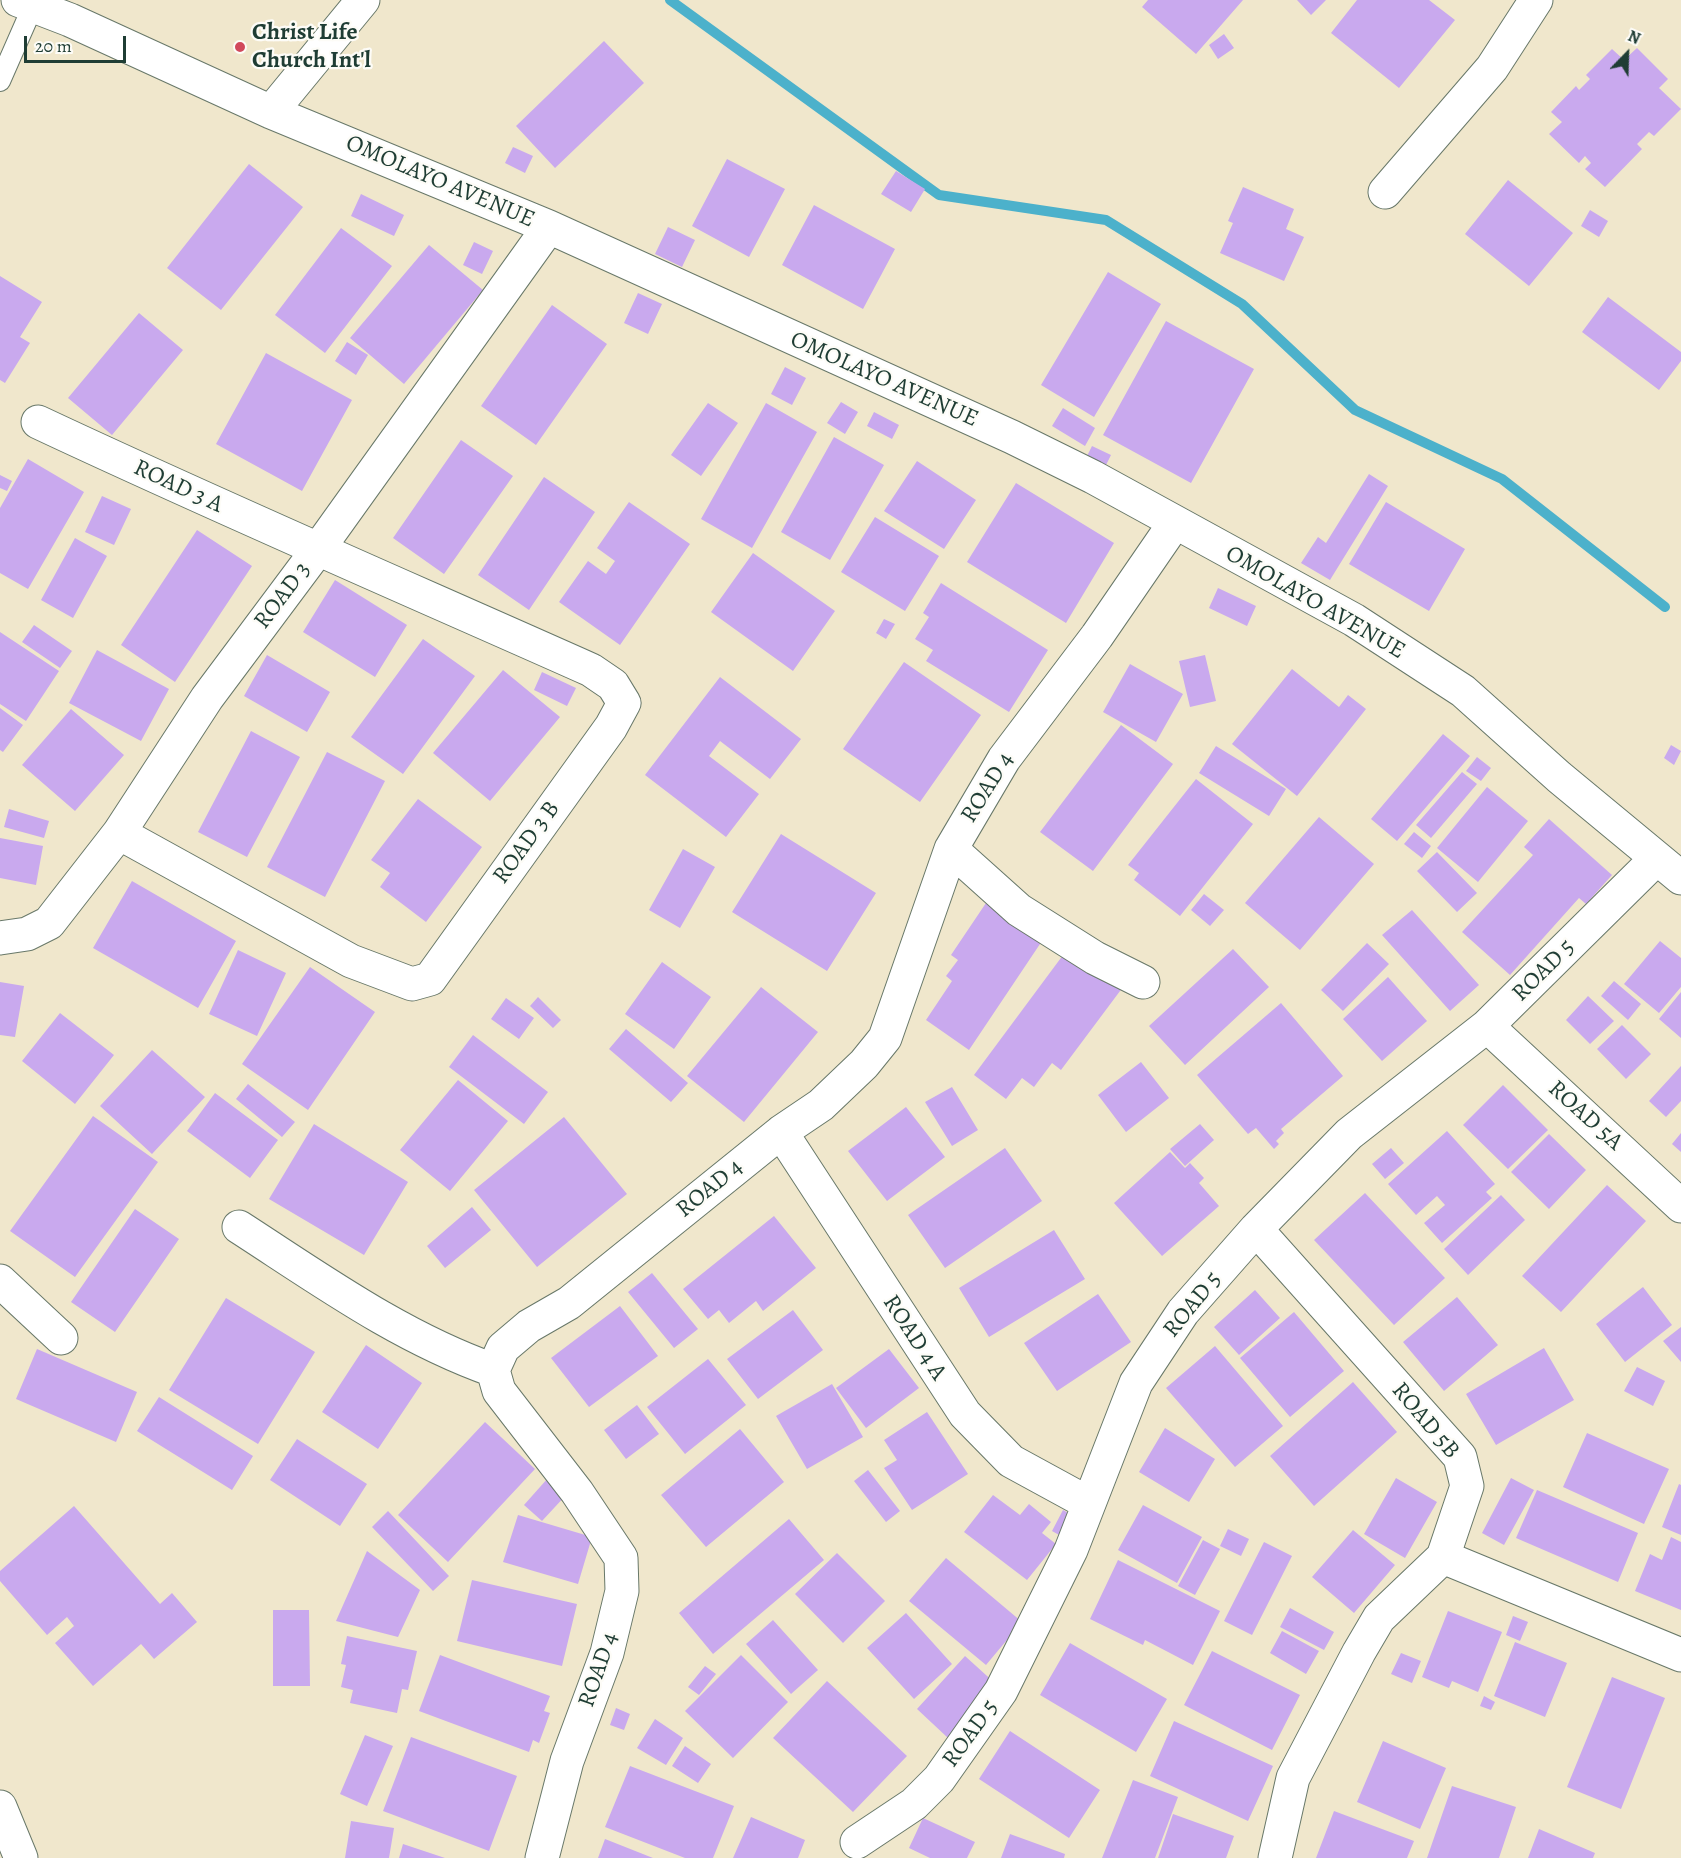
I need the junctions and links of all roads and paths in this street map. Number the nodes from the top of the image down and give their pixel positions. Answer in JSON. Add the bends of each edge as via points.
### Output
{"nodes":[{"id":1,"x":363,"y":0,"type":"edge"},
{"id":2,"x":1536,"y":0,"type":"edge"},
{"id":3,"x":26,"y":3,"type":"edge"},
{"id":4,"x":0,"y":81,"type":"edge"},
{"id":5,"x":271,"y":112,"type":"junction"},
{"id":6,"x":1385,"y":192,"type":"dead end"},
{"id":7,"x":549,"y":227,"type":"junction"},
{"id":8,"x":38,"y":422,"type":"dead end"},
{"id":9,"x":1174,"y":524,"type":"junction"},
{"id":10,"x":319,"y":548,"type":"junction"},
{"id":11,"x":119,"y":833,"type":"junction"},
{"id":12,"x":951,"y":849,"type":"junction"},
{"id":13,"x":1669,"y":868,"type":"edge"},
{"id":14,"x":0,"y":938,"type":"edge"},
{"id":15,"x":1143,"y":982,"type":"dead end"},
{"id":16,"x":1487,"y":1026,"type":"junction"},
{"id":17,"x":781,"y":1131,"type":"junction"},
{"id":18,"x":1681,"y":1206,"type":"edge"},
{"id":19,"x":239,"y":1227,"type":"dead end"},
{"id":20,"x":1256,"y":1229,"type":"junction"},
{"id":21,"x":0,"y":1281,"type":"edge"},
{"id":22,"x":60,"y":1338,"type":"dead end"},
{"id":23,"x":493,"y":1370,"type":"junction"},
{"id":24,"x":1088,"y":1503,"type":"junction"},
{"id":25,"x":1443,"y":1557,"type":"junction"},
{"id":26,"x":1681,"y":1655,"type":"edge"},
{"id":27,"x":0,"y":1807,"type":"edge"},
{"id":28,"x":857,"y":1842,"type":"dead end"},
{"id":29,"x":21,"y":1858,"type":"edge"},
{"id":30,"x":542,"y":1858,"type":"edge"},
{"id":31,"x":1275,"y":1858,"type":"edge"}],
"edges":[{"from":1,"to":5,"type":"street"},
{"from":2,"to":6,"type":"street","via":[[1492,68]]},
{"from":3,"to":4,"type":"lane"},
{"from":3,"to":5,"type":"street","name":"OMOLAYO AVENUE"},
{"from":5,"to":7,"type":"street","name":"OMOLAYO AVENUE"},
{"from":7,"to":9,"type":"street","name":"OMOLAYO AVENUE","via":[[1012,437],[1093,477]]},
{"from":7,"to":10,"type":"street","name":"ROAD 3"},
{"from":8,"to":10,"type":"street","name":"ROAD 3 A","via":[[219,507]]},
{"from":9,"to":12,"type":"street","name":"ROAD 4","via":[[1097,636],[1004,759]]},
{"from":9,"to":13,"type":"street","name":"OMOLAYO AVENUE","via":[[1354,620],[1463,691]]},
{"from":10,"to":11,"type":"street","name":"ROAD 3","via":[[207,698]]},
{"from":10,"to":11,"type":"street","name":"ROAD 3 B","via":[[591,670],[613,685],[624,704],[430,979],[412,984],[351,961]]},
{"from":11,"to":14,"type":"street","name":"ROAD 3","via":[[49,923],[27,934]]},
{"from":12,"to":15,"type":"street","via":[[1019,910],[1095,958]]},
{"from":12,"to":17,"type":"street","name":"ROAD 4","via":[[885,1038],[821,1105]]},
{"from":13,"to":16,"type":"street","name":"ROAD 5"},
{"from":16,"to":18,"type":"street","name":"ROAD 5A"},
{"from":16,"to":20,"type":"street","name":"ROAD 5","via":[[1349,1134]]},
{"from":17,"to":23,"type":"street","name":"ROAD 4","via":[[569,1304],[529,1326],[503,1348]]},
{"from":17,"to":24,"type":"street","name":"ROAD 4 A","via":[[965,1414],[1011,1461]]},
{"from":19,"to":23,"type":"street","via":[[400,1330]]},
{"from":20,"to":24,"type":"street","name":"ROAD 5","via":[[1183,1312],[1136,1383]]},
{"from":20,"to":25,"type":"street","name":"ROAD 5B","via":[[1460,1457],[1467,1486]]},
{"from":21,"to":22,"type":"street"},
{"from":23,"to":30,"type":"street","name":"ROAD 4","via":[[499,1391],[621,1558],[622,1591],[608,1653],[567,1761]]},
{"from":24,"to":28,"type":"street","name":"ROAD 5","via":[[1071,1550],[1001,1691],[939,1779],[915,1804]]},
{"from":25,"to":26,"type":"street"},
{"from":25,"to":31,"type":"street","name":"ROAD 5B","via":[[1379,1618],[1359,1652],[1293,1778]]},
{"from":27,"to":29,"type":"street"}]}
